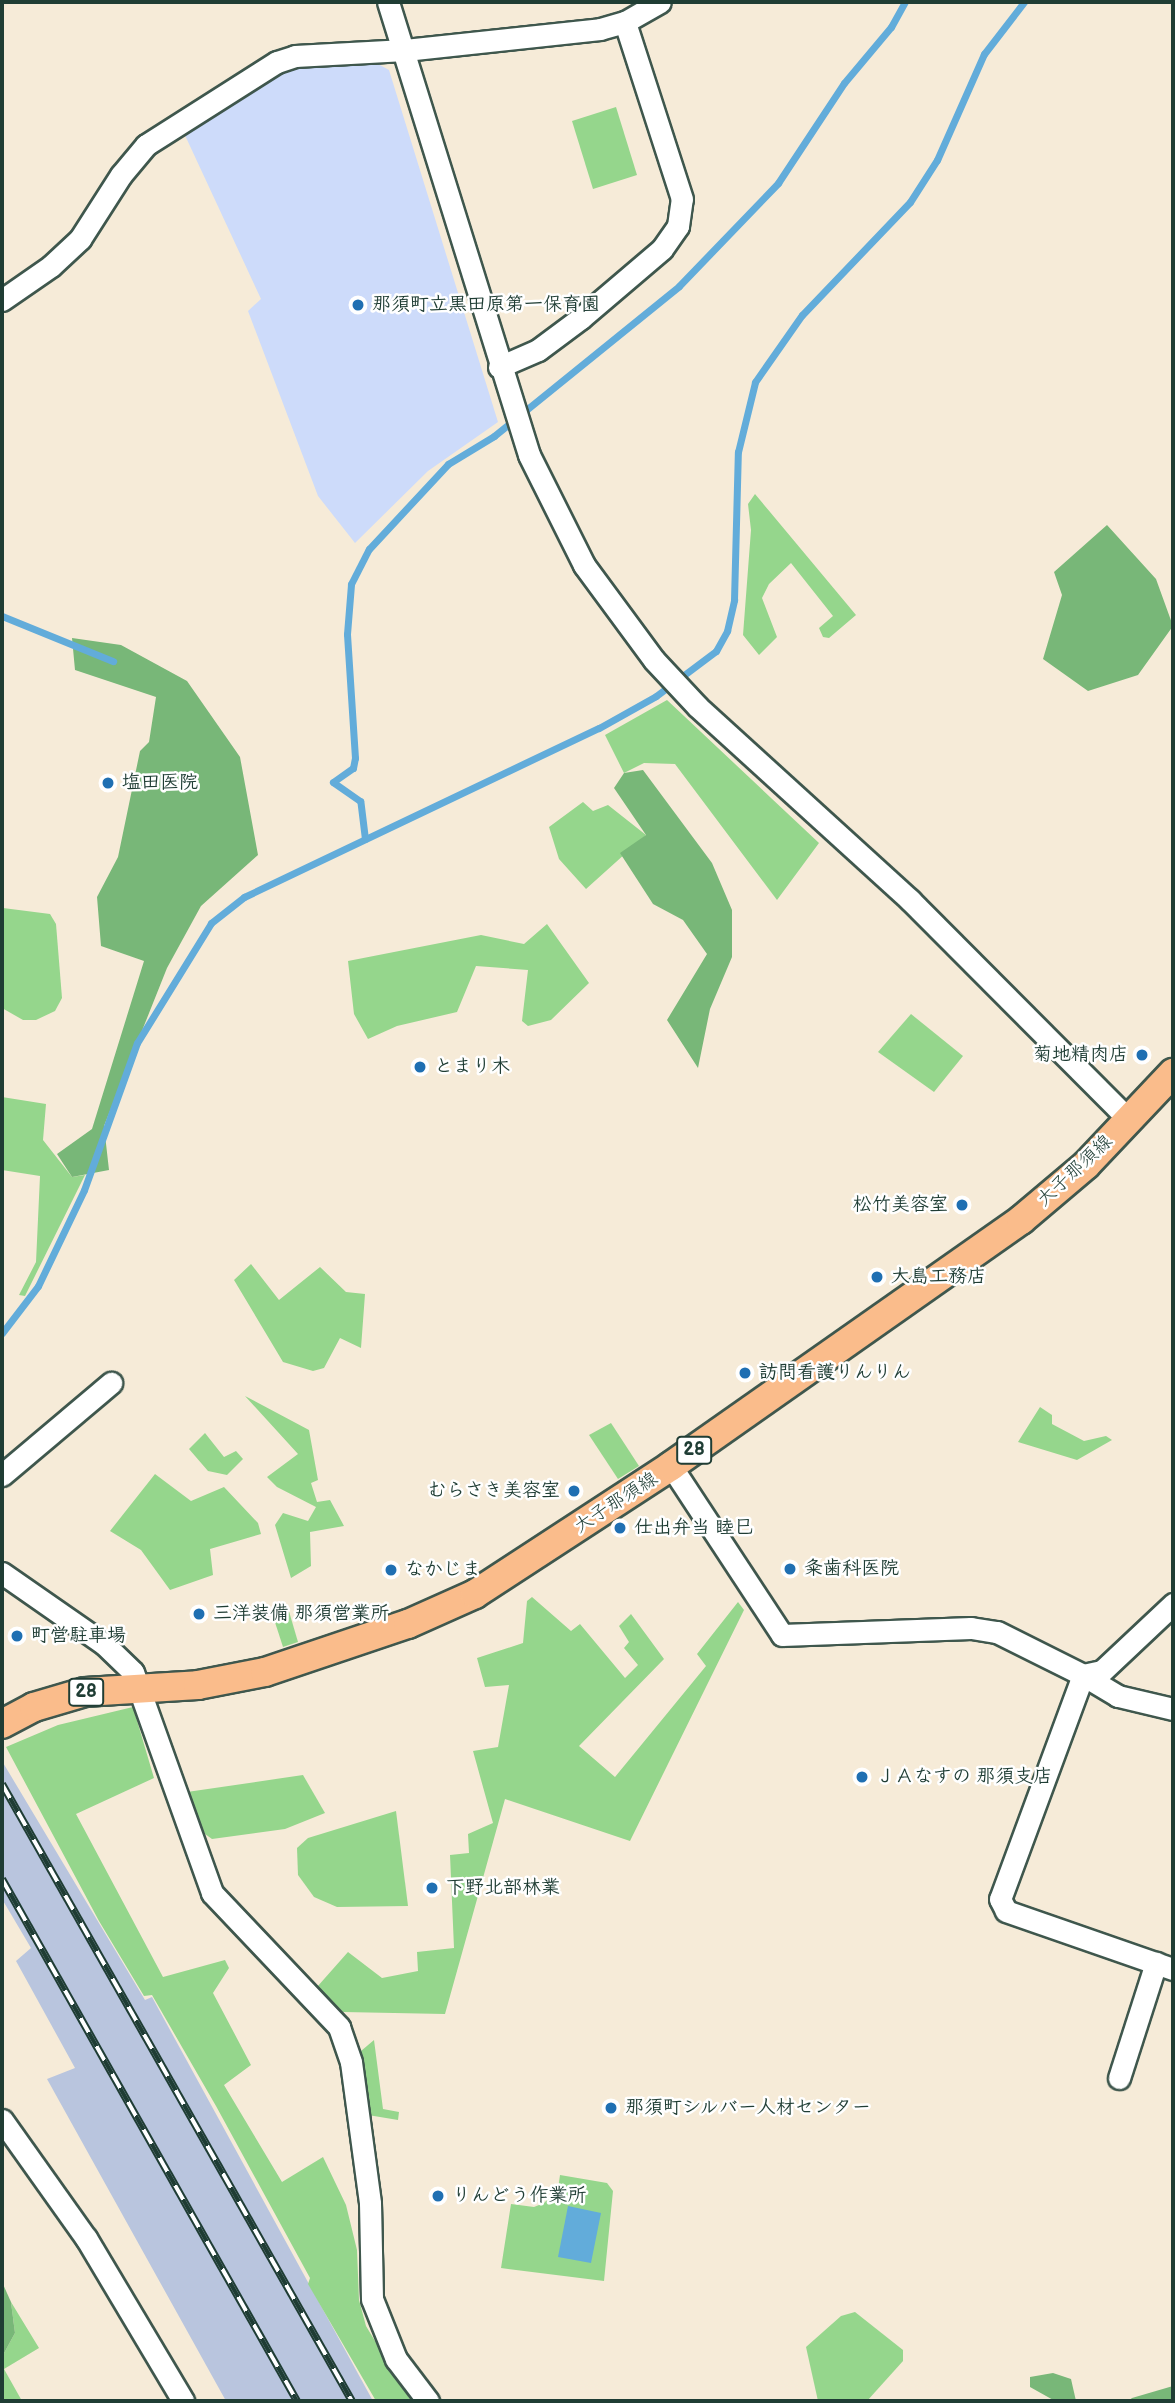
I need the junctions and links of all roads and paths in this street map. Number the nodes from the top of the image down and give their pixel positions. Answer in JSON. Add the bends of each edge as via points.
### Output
{"nodes":[{"id":1,"x":388,"y":2,"type":"edge"},
{"id":2,"x":660,"y":2,"type":"edge"},
{"id":3,"x":625,"y":22,"type":"junction"},
{"id":4,"x":405,"y":50,"type":"junction"},
{"id":5,"x":2,"y":300,"type":"edge"},
{"id":6,"x":499,"y":366,"type":"junction"},
{"id":7,"x":1173,"y":1073,"type":"edge"},
{"id":8,"x":1128,"y":1119,"type":"junction"},
{"id":9,"x":111,"y":1383,"type":"dead end"},
{"id":10,"x":671,"y":1466,"type":"junction"},
{"id":11,"x":2,"y":1475,"type":"edge"},
{"id":12,"x":2,"y":1573,"type":"edge"},
{"id":13,"x":1173,"y":1604,"type":"edge"},
{"id":14,"x":1083,"y":1675,"type":"junction"},
{"id":15,"x":140,"y":1686,"type":"junction"},
{"id":16,"x":1173,"y":1709,"type":"edge"},
{"id":17,"x":2,"y":1724,"type":"edge"},
{"id":18,"x":1165,"y":1966,"type":"edge"},
{"id":19,"x":1119,"y":2078,"type":"dead end"},
{"id":20,"x":4,"y":2130,"type":"edge"},
{"id":21,"x":183,"y":2401,"type":"edge"},
{"id":22,"x":428,"y":2401,"type":"edge"}],
"edges":[{"from":1,"to":4,"type":"street"},
{"from":2,"to":3,"type":"street"},
{"from":3,"to":4,"type":"street","via":[[600,29]]},
{"from":3,"to":6,"type":"street","via":[[682,200],[678,226],[662,248],[581,318],[538,350]]},
{"from":4,"to":5,"type":"street","via":[[295,56],[180,121],[146,145],[80,239]]},
{"from":4,"to":6,"type":"street"},
{"from":6,"to":8,"type":"street","via":[[552,504],[584,565],[654,660],[748,756],[910,900]]},
{"from":7,"to":8,"type":"main road","name":"大子那須線","number":"28"},
{"from":8,"to":10,"type":"main road","name":"大子那須線","number":"28","via":[[1086,1165],[1021,1220]]},
{"from":9,"to":11,"type":"street"},
{"from":10,"to":14,"type":"street","via":[[782,1635],[971,1628],[997,1632]]},
{"from":10,"to":15,"type":"main road","name":"大子那須線","number":"28","via":[[475,1594],[408,1625],[242,1678],[198,1685]]},
{"from":12,"to":15,"type":"street","via":[[104,1644]]},
{"from":13,"to":14,"type":"street","via":[[1102,1671]]},
{"from":14,"to":16,"type":"street","via":[[1131,1701]]},
{"from":14,"to":18,"type":"street","via":[[1000,1899],[1006,1911]]},
{"from":15,"to":17,"type":"main road","name":"大子那須線","number":"28","via":[[59,1698]]},
{"from":15,"to":22,"type":"street","via":[[212,1893],[334,2020],[344,2038],[370,2203],[372,2299],[396,2358]]},
{"from":18,"to":19,"type":"street"},
{"from":20,"to":21,"type":"street","via":[[86,2238]]}]}
